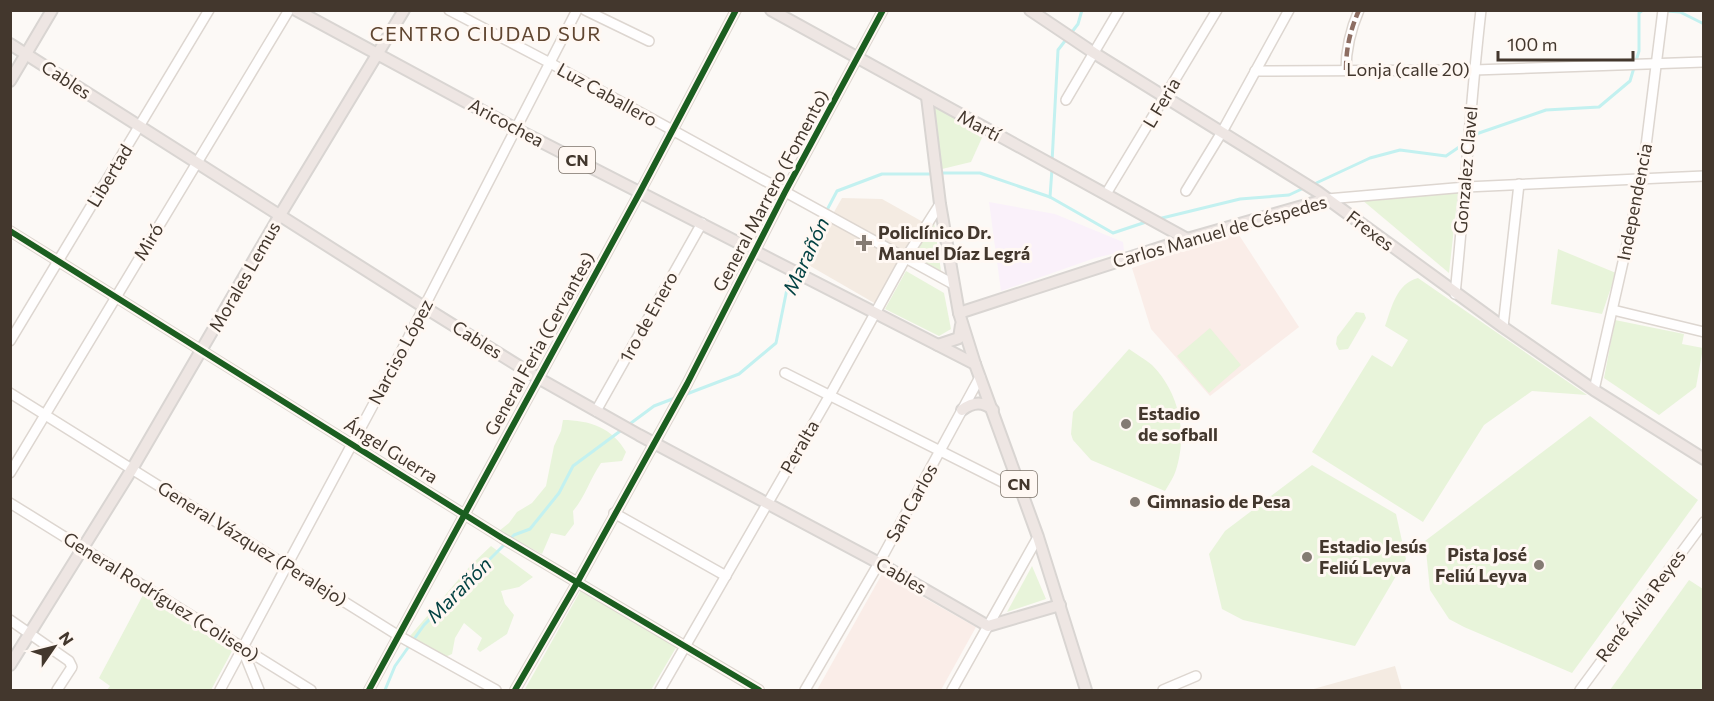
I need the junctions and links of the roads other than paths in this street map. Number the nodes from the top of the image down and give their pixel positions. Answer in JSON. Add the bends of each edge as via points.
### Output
{"nodes":[{"id":1,"x":52,"y":10,"type":"edge"},
{"id":2,"x":209,"y":10,"type":"edge"},
{"id":3,"x":289,"y":10,"type":"edge"},
{"id":4,"x":296,"y":10,"type":"edge"},
{"id":5,"x":404,"y":10,"type":"edge"},
{"id":6,"x":449,"y":10,"type":"edge"},
{"id":7,"x":577,"y":10,"type":"edge"},
{"id":8,"x":585,"y":10,"type":"edge"},
{"id":9,"x":736,"y":10,"type":"edge"},
{"id":10,"x":771,"y":10,"type":"edge"},
{"id":11,"x":883,"y":10,"type":"edge"},
{"id":12,"x":1030,"y":10,"type":"edge"},
{"id":13,"x":1119,"y":10,"type":"edge"},
{"id":14,"x":1216,"y":10,"type":"edge"},
{"id":15,"x":1289,"y":10,"type":"edge"},
{"id":16,"x":1359,"y":10,"type":"edge"},
{"id":17,"x":1481,"y":10,"type":"edge"},
{"id":18,"x":1663,"y":10,"type":"edge"},
{"id":19,"x":649,"y":41,"type":"dead end"},
{"id":20,"x":10,"y":44,"type":"edge"},
{"id":21,"x":1094,"y":53,"type":"junction"},
{"id":22,"x":26,"y":54,"type":"junction"},
{"id":23,"x":377,"y":55,"type":"junction"},
{"id":24,"x":858,"y":59,"type":"junction"},
{"id":25,"x":1704,"y":62,"type":"edge"},
{"id":26,"x":549,"y":63,"type":"junction"},
{"id":27,"x":1655,"y":63,"type":"junction"},
{"id":28,"x":1346,"y":70,"type":"junction"},
{"id":29,"x":1474,"y":70,"type":"junction"},
{"id":30,"x":1256,"y":71,"type":"junction"},
{"id":31,"x":10,"y":81,"type":"edge"},
{"id":32,"x":927,"y":97,"type":"junction"},
{"id":33,"x":1166,"y":97,"type":"junction"},
{"id":34,"x":1066,"y":100,"type":"dead end"},
{"id":35,"x":139,"y":127,"type":"junction"},
{"id":36,"x":516,"y":129,"type":"junction"},
{"id":37,"x":672,"y":131,"type":"junction"},
{"id":38,"x":1222,"y":132,"type":"junction"},
{"id":39,"x":196,"y":163,"type":"junction"},
{"id":40,"x":1704,"y":176,"type":"edge"},
{"id":41,"x":1642,"y":178,"type":"junction"},
{"id":42,"x":1519,"y":184,"type":"junction"},
{"id":43,"x":1466,"y":187,"type":"junction"},
{"id":44,"x":1186,"y":191,"type":"dead end"},
{"id":45,"x":640,"y":192,"type":"junction"},
{"id":46,"x":785,"y":192,"type":"junction"},
{"id":47,"x":1106,"y":194,"type":"junction"},
{"id":48,"x":1327,"y":199,"type":"junction"},
{"id":49,"x":940,"y":204,"type":"junction"},
{"id":50,"x":280,"y":215,"type":"junction"},
{"id":51,"x":702,"y":223,"type":"junction"},
{"id":52,"x":1166,"y":227,"type":"junction"},
{"id":53,"x":10,"y":231,"type":"edge"},
{"id":54,"x":1187,"y":238,"type":"junction"},
{"id":55,"x":1158,"y":248,"type":"junction"},
{"id":56,"x":755,"y":251,"type":"junction"},
{"id":57,"x":905,"y":259,"type":"junction"},
{"id":58,"x":58,"y":261,"type":"junction"},
{"id":59,"x":953,"y":284,"type":"junction"},
{"id":60,"x":1455,"y":294,"type":"junction"},
{"id":61,"x":116,"y":297,"type":"junction"},
{"id":62,"x":424,"y":308,"type":"junction"},
{"id":63,"x":1613,"y":310,"type":"junction"},
{"id":64,"x":875,"y":312,"type":"junction"},
{"id":65,"x":961,"y":318,"type":"junction"},
{"id":66,"x":1503,"y":327,"type":"junction"},
{"id":67,"x":1704,"y":332,"type":"edge"},
{"id":68,"x":10,"y":341,"type":"edge"},
{"id":69,"x":938,"y":345,"type":"junction"},
{"id":70,"x":202,"y":351,"type":"junction"},
{"id":71,"x":975,"y":364,"type":"junction"},
{"id":72,"x":785,"y":373,"type":"dead end"},
{"id":73,"x":980,"y":377,"type":"junction"},
{"id":74,"x":538,"y":378,"type":"junction"},
{"id":75,"x":1594,"y":390,"type":"junction"},
{"id":76,"x":10,"y":393,"type":"edge"},
{"id":77,"x":830,"y":395,"type":"junction"},
{"id":78,"x":962,"y":410,"type":"junction"},
{"id":79,"x":993,"y":410,"type":"junction"},
{"id":80,"x":596,"y":411,"type":"junction"},
{"id":81,"x":46,"y":416,"type":"junction"},
{"id":82,"x":654,"y":443,"type":"junction"},
{"id":83,"x":352,"y":444,"type":"junction"},
{"id":84,"x":940,"y":452,"type":"junction"},
{"id":85,"x":1702,"y":459,"type":"edge"},
{"id":86,"x":132,"y":469,"type":"junction"},
{"id":87,"x":10,"y":473,"type":"edge"},
{"id":88,"x":1022,"y":492,"type":"junction"},
{"id":89,"x":768,"y":502,"type":"junction"},
{"id":90,"x":10,"y":503,"type":"edge"},
{"id":91,"x":614,"y":513,"type":"junction"},
{"id":92,"x":464,"y":514,"type":"junction"},
{"id":93,"x":1704,"y":522,"type":"edge"},
{"id":94,"x":1038,"y":537,"type":"junction"},
{"id":95,"x":82,"y":548,"type":"junction"},
{"id":96,"x":879,"y":563,"type":"junction"},
{"id":97,"x":287,"y":566,"type":"junction"},
{"id":98,"x":726,"y":576,"type":"junction"},
{"id":99,"x":577,"y":583,"type":"junction"},
{"id":100,"x":1060,"y":605,"type":"junction"},
{"id":101,"x":10,"y":620,"type":"edge"},
{"id":102,"x":988,"y":626,"type":"junction"},
{"id":103,"x":30,"y":632,"type":"junction"},
{"id":104,"x":399,"y":636,"type":"junction"},
{"id":105,"x":242,"y":648,"type":"junction"},
{"id":106,"x":685,"y":648,"type":"junction"},
{"id":107,"x":10,"y":665,"type":"edge"},
{"id":108,"x":1196,"y":676,"type":"dead end"},
{"id":109,"x":57,"y":690,"type":"edge"},
{"id":110,"x":220,"y":690,"type":"edge"},
{"id":111,"x":259,"y":690,"type":"edge"},
{"id":112,"x":311,"y":690,"type":"edge"},
{"id":113,"x":369,"y":690,"type":"edge"},
{"id":114,"x":496,"y":690,"type":"edge"},
{"id":115,"x":515,"y":690,"type":"edge"},
{"id":116,"x":660,"y":690,"type":"edge"},
{"id":117,"x":759,"y":690,"type":"edge"},
{"id":118,"x":805,"y":690,"type":"edge"},
{"id":119,"x":952,"y":690,"type":"edge"},
{"id":120,"x":1086,"y":690,"type":"edge"},
{"id":121,"x":1163,"y":690,"type":"edge"},
{"id":122,"x":1580,"y":690,"type":"edge"}],
"edges":[{"from":1,"to":22,"type":"main road"},
{"from":2,"to":35,"type":"street","name":"Libertad"},
{"from":3,"to":39,"type":"street","name":"Miró"},
{"from":4,"to":23,"type":"main road","name":"Aricochea"},
{"from":5,"to":23,"type":"main road","name":"Morales Lemus"},
{"from":6,"to":26,"type":"street","name":"Luz Caballero"},
{"from":7,"to":26,"type":"street","name":"Narciso López"},
{"from":8,"to":19,"type":"street"},
{"from":9,"to":37,"type":"street","name":"General Feria (Cervantes)"},
{"from":10,"to":24,"type":"main road","name":"Martí"},
{"from":11,"to":24,"type":"street","name":"General Marrero (Fomento)"},
{"from":12,"to":21,"type":"main road","name":"Frexes"},
{"from":13,"to":21,"type":"street"},
{"from":14,"to":33,"type":"street","name":"L Feria"},
{"from":15,"to":30,"type":"street"},
{"from":16,"to":28,"type":"street","via":[[1350,31]]},
{"from":17,"to":29,"type":"street","name":"Gonzalez Clavel"},
{"from":18,"to":27,"type":"street","name":"Independencia"},
{"from":20,"to":22,"type":"main road","name":"Cables"},
{"from":21,"to":33,"type":"main road","name":"Frexes"},
{"from":21,"to":34,"type":"street"},
{"from":22,"to":31,"type":"main road"},
{"from":22,"to":35,"type":"main road","name":"Cables"},
{"from":23,"to":36,"type":"main road","name":"Aricochea","number":"CN"},
{"from":23,"to":50,"type":"main road","name":"Morales Lemus"},
{"from":24,"to":32,"type":"main road","name":"Martí"},
{"from":24,"to":46,"type":"street","name":"General Marrero (Fomento)"},
{"from":25,"to":27,"type":"street","name":"Lonja (calle 20)"},
{"from":26,"to":36,"type":"street","name":"Narciso López"},
{"from":26,"to":37,"type":"street","name":"Luz Caballero"},
{"from":27,"to":29,"type":"street","name":"Lonja (calle 20)"},
{"from":27,"to":41,"type":"street","name":"Independencia"},
{"from":28,"to":29,"type":"street","name":"Lonja (calle 20)"},
{"from":28,"to":30,"type":"street","name":"Lonja (calle 20)"},
{"from":29,"to":43,"type":"street","name":"Gonzalez Clavel"},
{"from":30,"to":38,"type":"street"},
{"from":32,"to":47,"type":"main road","name":"Martí"},
{"from":32,"to":49,"type":"main road","number":"CN"},
{"from":33,"to":38,"type":"main road","name":"Frexes"},
{"from":33,"to":47,"type":"street","name":"L Feria"},
{"from":35,"to":39,"type":"main road","name":"Cables"},
{"from":35,"to":58,"type":"street","name":"Libertad"},
{"from":36,"to":45,"type":"main road","name":"Aricochea","number":"CN"},
{"from":36,"to":62,"type":"street","name":"Narciso López"},
{"from":37,"to":45,"type":"street","name":"General Feria (Cervantes)"},
{"from":37,"to":46,"type":"street","name":"Luz Caballero"},
{"from":38,"to":44,"type":"street"},
{"from":38,"to":48,"type":"main road","name":"Frexes"},
{"from":39,"to":50,"type":"main road","name":"Cables"},
{"from":39,"to":61,"type":"street","name":"Miró"},
{"from":40,"to":41,"type":"street","name":"Carlos Manuel de Céspedes"},
{"from":41,"to":42,"type":"street","name":"Carlos Manuel de Céspedes"},
{"from":41,"to":63,"type":"street","name":"Independencia"},
{"from":42,"to":43,"type":"street","name":"Carlos Manuel de Céspedes"},
{"from":42,"to":66,"type":"street"},
{"from":43,"to":48,"type":"street","name":"Carlos Manuel de Céspedes"},
{"from":43,"to":60,"type":"street","name":"Gonzalez Clavel"},
{"from":45,"to":51,"type":"main road","name":"Aricochea","number":"CN"},
{"from":45,"to":74,"type":"street","name":"General Feria (Cervantes)"},
{"from":46,"to":56,"type":"street","name":"General Marrero (Fomento)"},
{"from":46,"to":57,"type":"street","name":"Luz Caballero"},
{"from":47,"to":52,"type":"main road","name":"Martí"},
{"from":48,"to":54,"type":"main road","name":"Carlos Manuel de Céspedes"},
{"from":48,"to":60,"type":"main road","name":"Frexes"},
{"from":49,"to":57,"type":"street","name":"Peralta"},
{"from":49,"to":59,"type":"main road","number":"CN"},
{"from":50,"to":62,"type":"main road","name":"Cables"},
{"from":50,"to":70,"type":"main road","name":"Morales Lemus"},
{"from":51,"to":56,"type":"main road","name":"Aricochea","number":"CN"},
{"from":51,"to":80,"type":"street","name":"1ro de Enero"},
{"from":52,"to":54,"type":"main road","name":"Martí"},
{"from":52,"to":55,"type":"main road"},
{"from":53,"to":58,"type":"street","name":"Ángel Guerra"},
{"from":54,"to":55,"type":"main road","name":"Carlos Manuel de Céspedes"},
{"from":55,"to":65,"type":"main road","name":"Carlos Manuel de Céspedes"},
{"from":56,"to":64,"type":"main road","name":"Aricochea","number":"CN"},
{"from":56,"to":82,"type":"street","name":"General Marrero (Fomento)"},
{"from":57,"to":59,"type":"street","name":"Luz Caballero"},
{"from":57,"to":64,"type":"street","name":"Peralta"},
{"from":58,"to":61,"type":"street","name":"Ángel Guerra"},
{"from":58,"to":68,"type":"street","name":"Libertad"},
{"from":59,"to":65,"type":"main road","number":"CN"},
{"from":60,"to":66,"type":"main road","name":"Frexes"},
{"from":61,"to":70,"type":"street","name":"Ángel Guerra"},
{"from":61,"to":81,"type":"street","name":"Miró"},
{"from":62,"to":74,"type":"main road","name":"Cables"},
{"from":62,"to":83,"type":"street","name":"Narciso López"},
{"from":63,"to":67,"type":"street"},
{"from":63,"to":75,"type":"street","name":"Independencia"},
{"from":64,"to":69,"type":"main road","name":"Aricochea","number":"CN"},
{"from":64,"to":77,"type":"street","name":"Peralta"},
{"from":65,"to":69,"type":"main road","via":[[959,338]]},
{"from":65,"to":71,"type":"main road","number":"CN"},
{"from":66,"to":75,"type":"main road","name":"Frexes"},
{"from":69,"to":71,"type":"main road","name":"Aricochea","number":"CN"},
{"from":70,"to":83,"type":"street","name":"Ángel Guerra"},
{"from":70,"to":86,"type":"main road","name":"Morales Lemus"},
{"from":71,"to":73,"type":"main road","number":"CN"},
{"from":72,"to":77,"type":"street"},
{"from":73,"to":78,"type":"street","name":"San Carlos"},
{"from":73,"to":79,"type":"main road","number":"CN"},
{"from":74,"to":80,"type":"main road","name":"Cables"},
{"from":74,"to":92,"type":"street","name":"General Feria (Cervantes)"},
{"from":75,"to":85,"type":"main road","name":"Frexes"},
{"from":76,"to":81,"type":"street","name":"General Vázquez (Peralejo)"},
{"from":77,"to":84,"type":"street"},
{"from":77,"to":89,"type":"street","name":"Peralta"},
{"from":78,"to":79,"type":"main road","via":[[980,403]]},
{"from":78,"to":84,"type":"street","name":"San Carlos"},
{"from":79,"to":88,"type":"main road","number":"CN"},
{"from":80,"to":82,"type":"main road","name":"Cables"},
{"from":81,"to":86,"type":"street","name":"General Vázquez (Peralejo)"},
{"from":81,"to":87,"type":"street","name":"Miró"},
{"from":82,"to":89,"type":"main road","name":"Cables"},
{"from":82,"to":91,"type":"street"},
{"from":83,"to":92,"type":"street","name":"Ángel Guerra"},
{"from":83,"to":97,"type":"street","name":"Narciso López"},
{"from":84,"to":88,"type":"street"},
{"from":84,"to":96,"type":"street","name":"San Carlos"},
{"from":86,"to":95,"type":"main road","name":"Morales Lemus"},
{"from":86,"to":97,"type":"street","name":"General Vázquez (Peralejo)"},
{"from":88,"to":94,"type":"main road","number":"CN"},
{"from":89,"to":96,"type":"main road","name":"Cables"},
{"from":89,"to":98,"type":"street","name":"Peralta"},
{"from":90,"to":95,"type":"street","name":"General Rodríguez (Coliseo)"},
{"from":91,"to":98,"type":"street"},
{"from":91,"to":99,"type":"street"},
{"from":92,"to":99,"type":"street","name":"Ángel Guerra"},
{"from":92,"to":104,"type":"street","name":"General Feria (Cervantes)"},
{"from":93,"to":122,"type":"street","name":"René Ávila Reyes"},
{"from":94,"to":100,"type":"main road","number":"CN"},
{"from":94,"to":102,"type":"street"},
{"from":95,"to":103,"type":"main road","name":"Morales Lemus"},
{"from":95,"to":105,"type":"street","name":"General Rodríguez (Coliseo)"},
{"from":96,"to":102,"type":"main road","name":"Cables"},
{"from":96,"to":118,"type":"street","name":"San Carlos"},
{"from":97,"to":104,"type":"street","name":"General Vázquez (Peralejo)"},
{"from":97,"to":105,"type":"street","name":"Narciso López"},
{"from":98,"to":106,"type":"street","name":"Peralta"},
{"from":99,"to":106,"type":"street","name":"Ángel Guerra"},
{"from":99,"to":115,"type":"street"},
{"from":100,"to":102,"type":"main road"},
{"from":100,"to":120,"type":"main road","number":"CN"},
{"from":101,"to":103,"type":"street"},
{"from":102,"to":119,"type":"street"},
{"from":103,"to":107,"type":"main road","name":"Morales Lemus"},
{"from":103,"to":109,"type":"street","via":[[72,667]]},
{"from":104,"to":113,"type":"street","name":"General Feria (Cervantes)"},
{"from":104,"to":114,"type":"street","name":"General Vázquez (Peralejo)"},
{"from":105,"to":110,"type":"street","name":"Narciso López"},
{"from":105,"to":111,"type":"street"},
{"from":105,"to":112,"type":"street","name":"General Rodríguez (Coliseo)"},
{"from":106,"to":116,"type":"street","name":"Peralta"},
{"from":106,"to":117,"type":"street","name":"Ángel Guerra"},
{"from":108,"to":121,"type":"street"}]}
